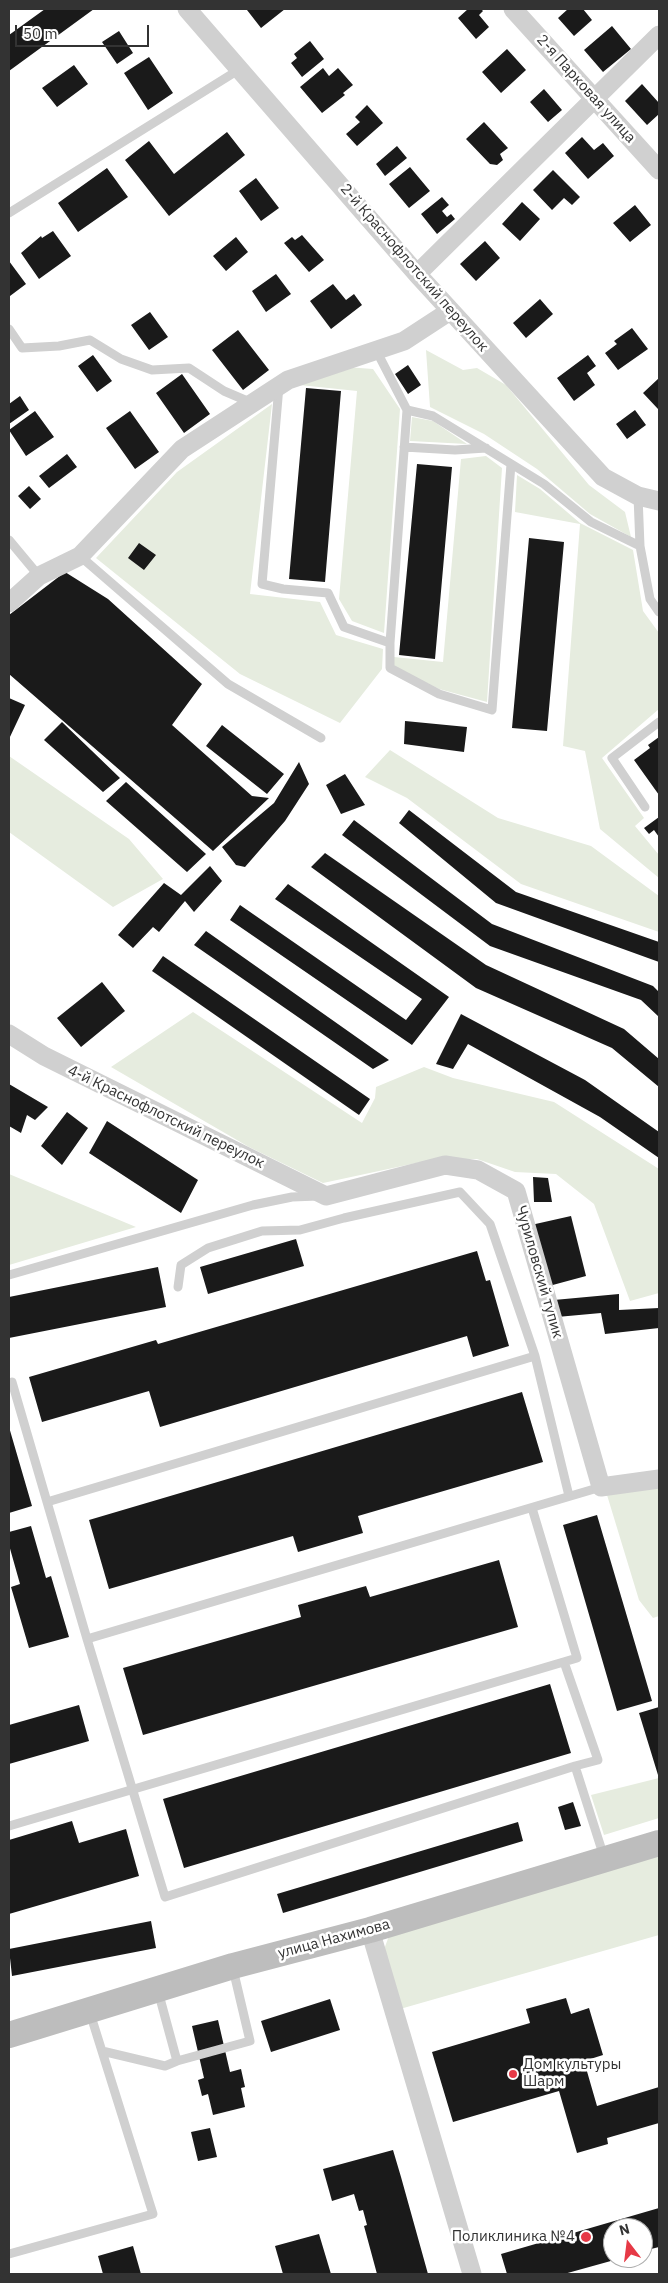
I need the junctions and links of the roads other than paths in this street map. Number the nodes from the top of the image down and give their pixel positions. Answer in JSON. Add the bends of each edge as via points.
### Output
{"nodes":[{"id":1,"x":513,"y":9,"type":"edge"},
{"id":2,"x":193,"y":11,"type":"edge"},
{"id":3,"x":659,"y":35,"type":"edge"},
{"id":4,"x":240,"y":69,"type":"junction"},
{"id":5,"x":594,"y":97,"type":"junction"},
{"id":6,"x":659,"y":170,"type":"edge"},
{"id":7,"x":9,"y":213,"type":"edge"},
{"id":8,"x":417,"y":274,"type":"junction"},
{"id":9,"x":450,"y":311,"type":"junction"},
{"id":10,"x":9,"y":329,"type":"edge"},
{"id":11,"x":376,"y":350,"type":"junction"},
{"id":12,"x":280,"y":386,"type":"junction"},
{"id":13,"x":252,"y":403,"type":"junction"},
{"id":14,"x":407,"y":410,"type":"junction"},
{"id":15,"x":404,"y":447,"type":"junction"},
{"id":16,"x":486,"y":448,"type":"junction"},
{"id":17,"x":511,"y":464,"type":"junction"},
{"id":18,"x":638,"y":496,"type":"junction"},
{"id":19,"x":659,"y":501,"type":"edge"},
{"id":20,"x":9,"y":540,"type":"edge"},
{"id":21,"x":640,"y":546,"type":"junction"},
{"id":22,"x":80,"y":556,"type":"junction"},
{"id":23,"x":39,"y":576,"type":"junction"},
{"id":24,"x":9,"y":603,"type":"edge"},
{"id":25,"x":659,"y":612,"type":"edge"},
{"id":26,"x":390,"y":642,"type":"junction"},
{"id":27,"x":659,"y":722,"type":"edge"},
{"id":28,"x":321,"y":738,"type":"dead end"},
{"id":29,"x":645,"y":807,"type":"dead end"},
{"id":30,"x":9,"y":1034,"type":"edge"},
{"id":31,"x":326,"y":1196,"type":"junction"},
{"id":32,"x":9,"y":1275,"type":"edge"},
{"id":33,"x":178,"y":1287,"type":"dead end"},
{"id":34,"x":535,"y":1356,"type":"junction"},
{"id":35,"x":12,"y":1382,"type":"dead end"},
{"id":36,"x":659,"y":1479,"type":"edge"},
{"id":37,"x":601,"y":1487,"type":"junction"},
{"id":38,"x":569,"y":1496,"type":"junction"},
{"id":39,"x":47,"y":1502,"type":"junction"},
{"id":40,"x":532,"y":1508,"type":"junction"},
{"id":41,"x":87,"y":1639,"type":"junction"},
{"id":42,"x":564,"y":1662,"type":"junction"},
{"id":43,"x":576,"y":1766,"type":"junction"},
{"id":44,"x":132,"y":1790,"type":"junction"},
{"id":45,"x":9,"y":1826,"type":"edge"},
{"id":46,"x":659,"y":1843,"type":"edge"},
{"id":47,"x":604,"y":1859,"type":"junction"},
{"id":48,"x":370,"y":1930,"type":"junction"},
{"id":49,"x":233,"y":1966,"type":"junction"},
{"id":50,"x":157,"y":1988,"type":"junction"},
{"id":51,"x":89,"y":2010,"type":"junction"},
{"id":52,"x":9,"y":2035,"type":"edge"},
{"id":53,"x":102,"y":2051,"type":"junction"},
{"id":54,"x":177,"y":2061,"type":"junction"},
{"id":55,"x":9,"y":2254,"type":"edge"},
{"id":56,"x":472,"y":2274,"type":"edge"}],
"edges":[{"from":1,"to":5,"type":"street","name":"2-я Парковая улица"},
{"from":2,"to":4,"type":"street","name":"2-й Краснофлотский переулок"},
{"from":3,"to":5,"type":"street"},
{"from":4,"to":7,"type":"lane"},
{"from":4,"to":8,"type":"street","name":"2-й Краснофлотский переулок"},
{"from":5,"to":6,"type":"street","name":"2-я Парковая улица"},
{"from":5,"to":8,"type":"street"},
{"from":8,"to":9,"type":"street","name":"2-й Краснофлотский переулок"},
{"from":9,"to":11,"type":"street","via":[[404,341]]},
{"from":9,"to":18,"type":"street","name":"2-й Краснофлотский переулок","via":[[603,477]]},
{"from":10,"to":13,"type":"lane","via":[[22,348],[90,340],[122,359],[152,370],[189,368],[224,391]]},
{"from":11,"to":12,"type":"street","via":[[288,380]]},
{"from":11,"to":14,"type":"lane"},
{"from":12,"to":13,"type":"street"},
{"from":12,"to":26,"type":"lane","via":[[262,584],[328,593],[344,627]]},
{"from":13,"to":22,"type":"street","via":[[182,449]]},
{"from":14,"to":15,"type":"lane"},
{"from":14,"to":16,"type":"lane","via":[[433,416]]},
{"from":15,"to":16,"type":"lane"},
{"from":15,"to":26,"type":"lane"},
{"from":16,"to":17,"type":"lane"},
{"from":17,"to":21,"type":"lane","via":[[544,484],[591,522]]},
{"from":17,"to":26,"type":"lane","via":[[492,710],[439,694],[390,668]]},
{"from":18,"to":19,"type":"street","name":"2-й Краснофлотский переулок"},
{"from":18,"to":21,"type":"lane"},
{"from":20,"to":23,"type":"lane"},
{"from":21,"to":25,"type":"lane","via":[[650,599]]},
{"from":22,"to":23,"type":"street"},
{"from":22,"to":28,"type":"lane","via":[[228,684]]},
{"from":23,"to":24,"type":"street"},
{"from":27,"to":29,"type":"lane","via":[[612,758]]},
{"from":30,"to":31,"type":"street","name":"4-й Краснофлотский переулок","via":[[44,1056]]},
{"from":31,"to":32,"type":"lane","via":[[292,1197],[253,1205]]},
{"from":31,"to":37,"type":"street","name":"Чуриловский тупик","via":[[445,1165],[478,1170],[516,1191]]},
{"from":33,"to":34,"type":"lane","via":[[181,1266],[208,1248],[262,1231],[300,1230],[460,1192],[490,1224]]},
{"from":34,"to":38,"type":"lane"},
{"from":34,"to":39,"type":"lane"},
{"from":35,"to":39,"type":"lane"},
{"from":36,"to":37,"type":"street"},
{"from":37,"to":38,"type":"lane"},
{"from":38,"to":40,"type":"lane"},
{"from":39,"to":41,"type":"lane"},
{"from":40,"to":41,"type":"lane"},
{"from":40,"to":42,"type":"lane","via":[[577,1658]]},
{"from":41,"to":44,"type":"lane"},
{"from":42,"to":43,"type":"lane","via":[[598,1760]]},
{"from":42,"to":44,"type":"lane"},
{"from":43,"to":44,"type":"lane","via":[[165,1897]]},
{"from":43,"to":47,"type":"lane"},
{"from":44,"to":45,"type":"lane"},
{"from":46,"to":47,"type":"street","name":"улица Нахимова"},
{"from":47,"to":48,"type":"street","name":"улица Нахимова"},
{"from":48,"to":49,"type":"street","name":"улица Нахимова"},
{"from":48,"to":56,"type":"street"},
{"from":49,"to":50,"type":"street","name":"улица Нахимова"},
{"from":49,"to":54,"type":"lane","via":[[250,2040]]},
{"from":50,"to":51,"type":"street","name":"улица Нахимова"},
{"from":50,"to":54,"type":"lane"},
{"from":51,"to":52,"type":"street","name":"улица Нахимова"},
{"from":51,"to":53,"type":"lane"},
{"from":53,"to":54,"type":"lane","via":[[165,2066]]},
{"from":53,"to":55,"type":"lane","via":[[153,2214]]}]}
